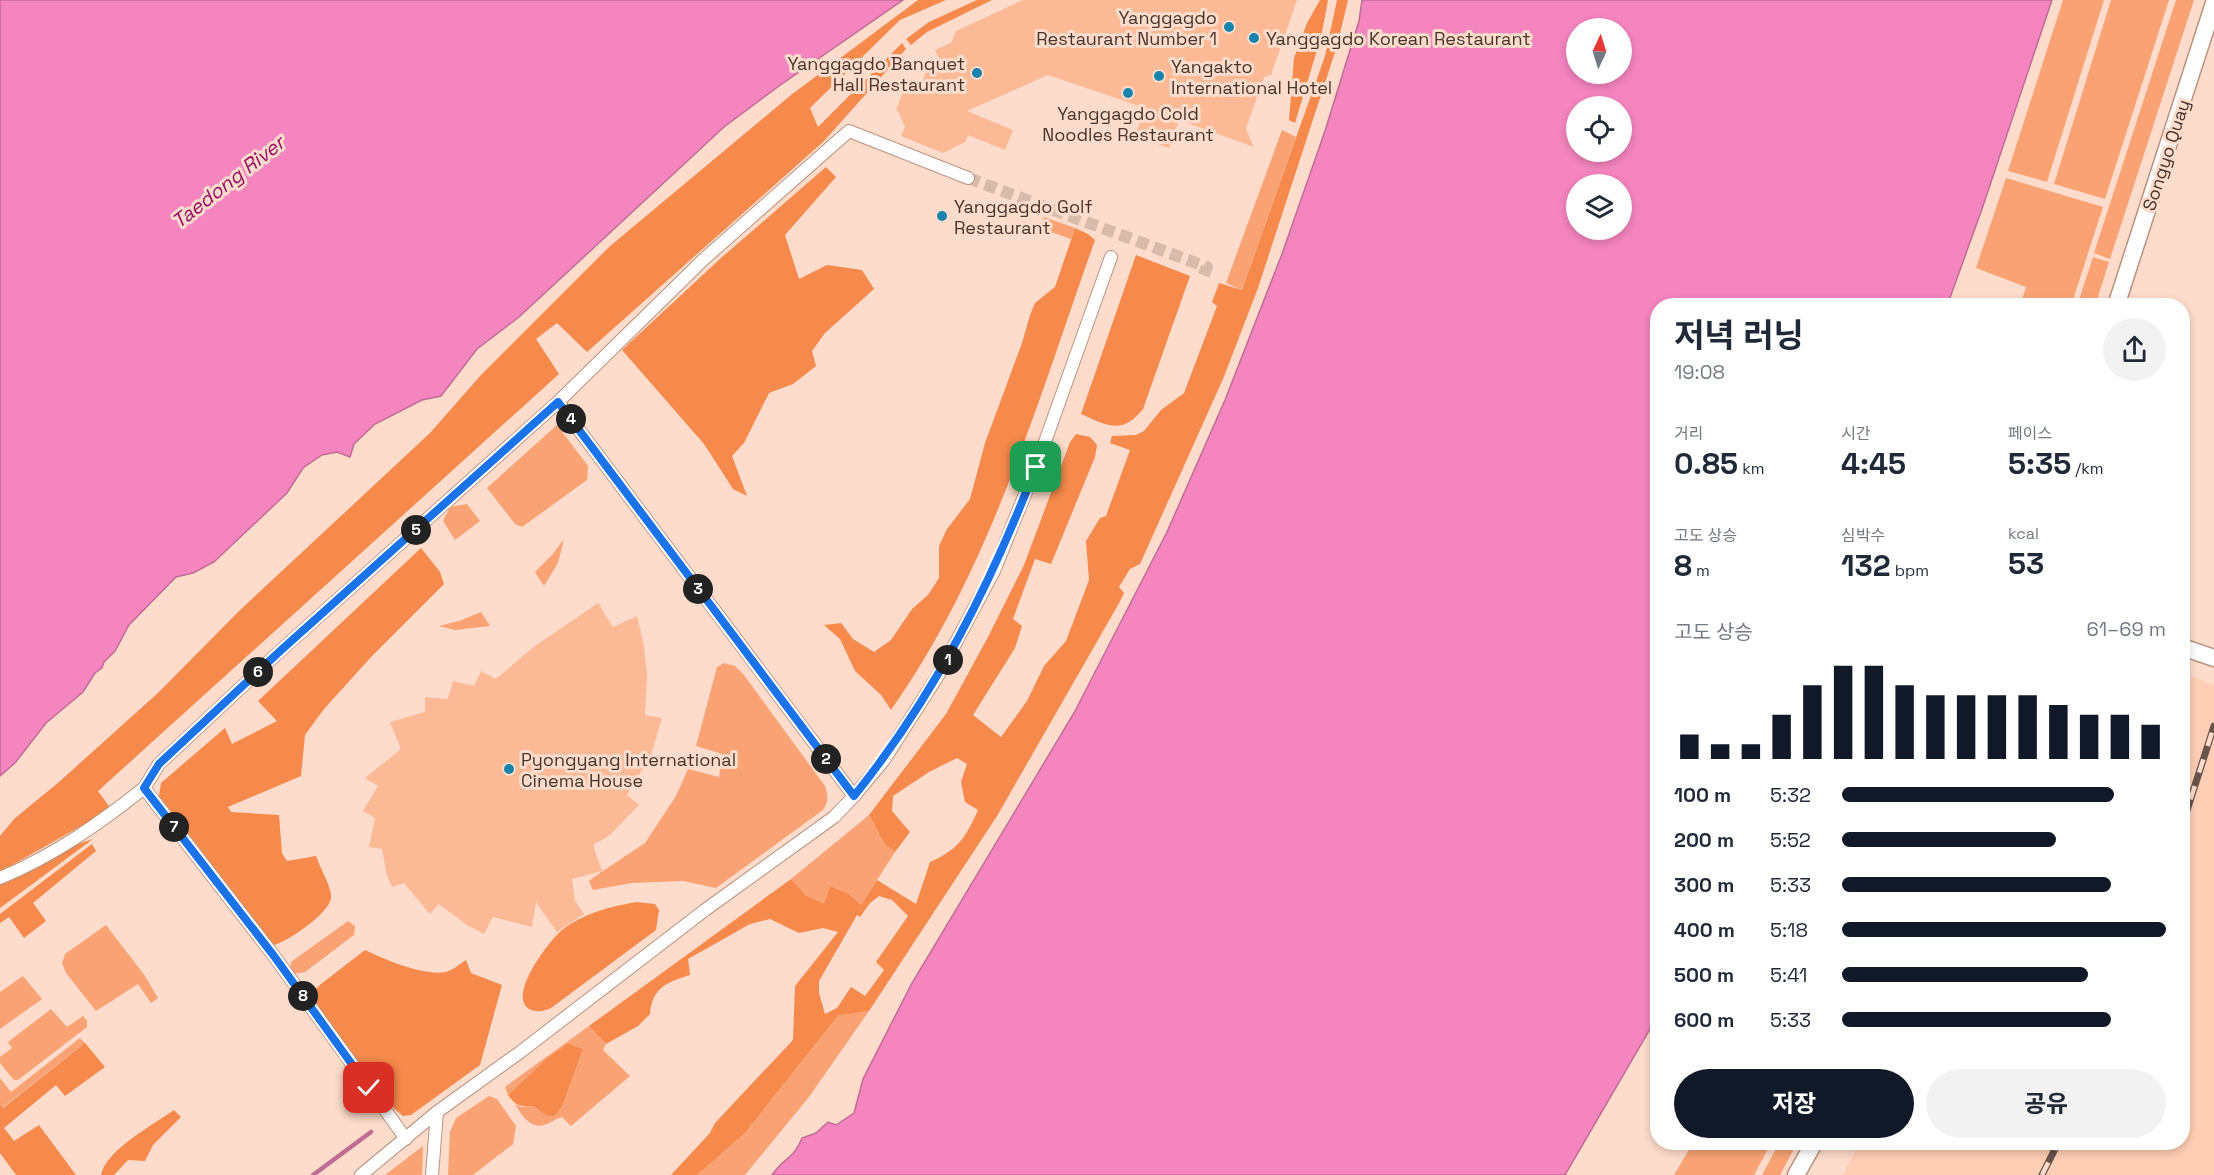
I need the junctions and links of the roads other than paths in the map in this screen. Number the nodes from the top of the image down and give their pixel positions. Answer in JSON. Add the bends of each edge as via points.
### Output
{"nodes":[{"id":1,"x":2214,"y":3,"type":"edge"},
{"id":2,"x":968,"y":178,"type":"tunnel mouth"},
{"id":3,"x":1111,"y":257,"type":"dead end"},
{"id":4,"x":2119,"y":298,"type":"edge"},
{"id":5,"x":558,"y":402,"type":"junction"},
{"id":6,"x":2190,"y":650,"type":"edge"},
{"id":7,"x":2214,"y":658,"type":"edge"},
{"id":8,"x":144,"y":788,"type":"junction"},
{"id":9,"x":854,"y":796,"type":"junction"},
{"id":10,"x":0,"y":878,"type":"edge"},
{"id":11,"x":437,"y":1112,"type":"junction"},
{"id":12,"x":406,"y":1139,"type":"junction"},
{"id":13,"x":1810,"y":1150,"type":"edge"},
{"id":14,"x":361,"y":1175,"type":"edge"},
{"id":15,"x":432,"y":1175,"type":"edge"},
{"id":16,"x":1796,"y":1175,"type":"edge"}],
"edges":[{"from":1,"to":4,"type":"main road","name":"Songyo Quay"},
{"from":2,"to":5,"type":"street","via":[[849,131],[704,259]]},
{"from":3,"to":9,"type":"street","via":[[1036,467],[994,571],[933,684],[884,760]]},
{"from":5,"to":8,"type":"street","via":[[279,652],[159,764]]},
{"from":5,"to":9,"type":"street"},
{"from":6,"to":7,"type":"main road"},
{"from":8,"to":10,"type":"street","via":[[99,824],[30,866]]},
{"from":8,"to":12,"type":"street","via":[[274,956]]},
{"from":9,"to":11,"type":"street","via":[[834,817]]},
{"from":11,"to":12,"type":"street"},
{"from":11,"to":15,"type":"street"},
{"from":12,"to":14,"type":"street"},
{"from":13,"to":16,"type":"main road"}]}
